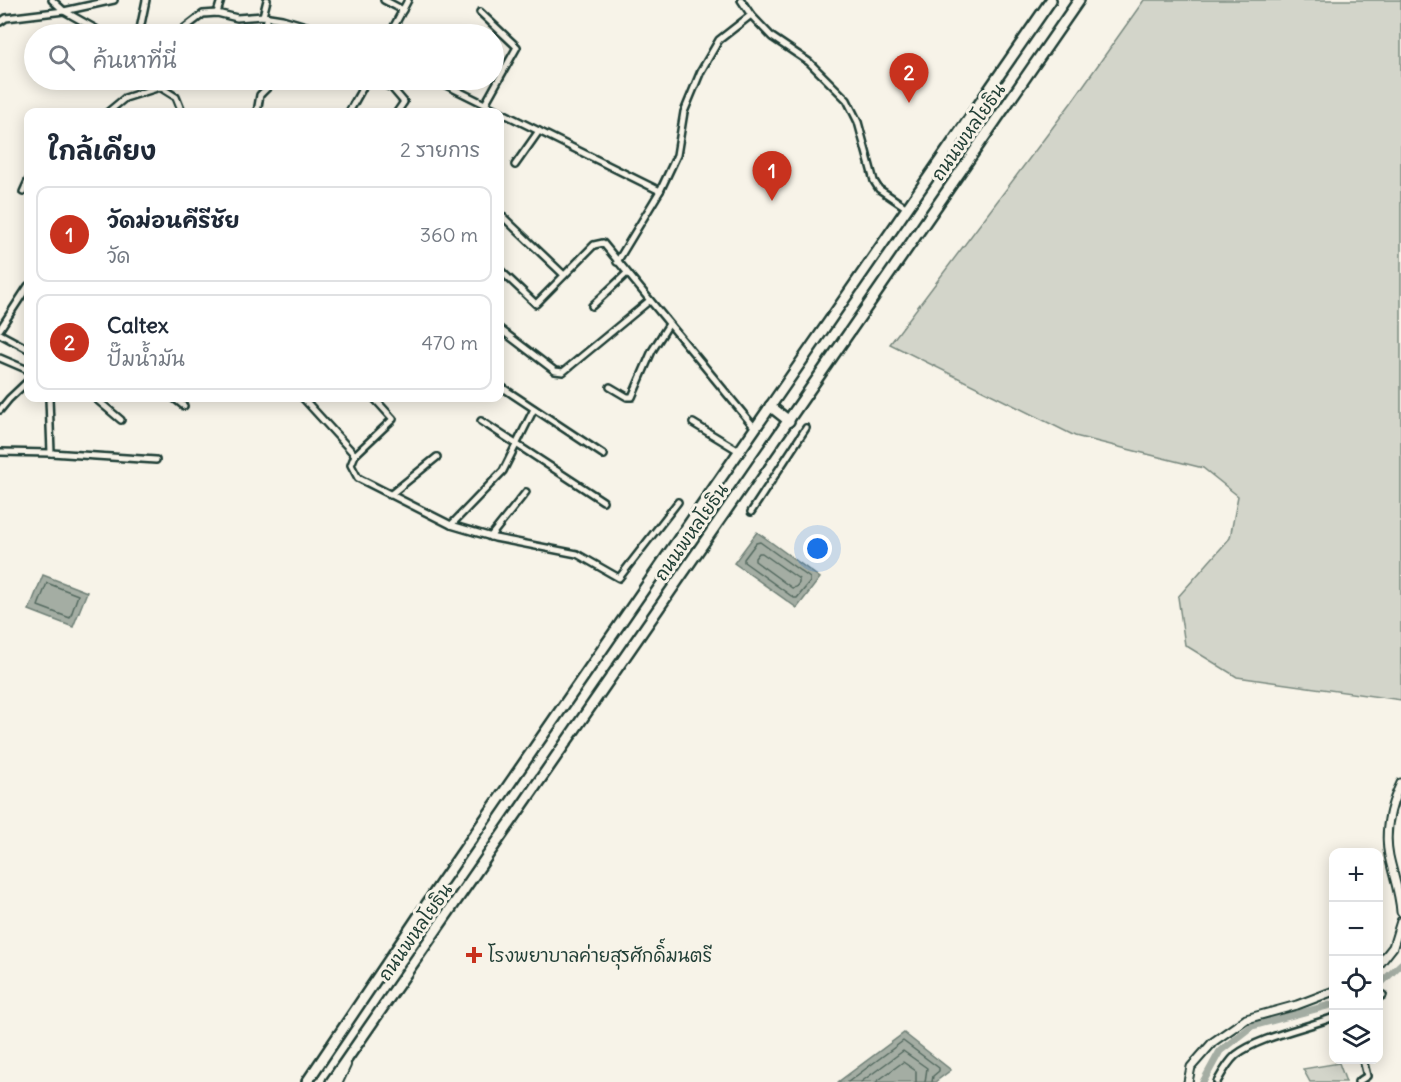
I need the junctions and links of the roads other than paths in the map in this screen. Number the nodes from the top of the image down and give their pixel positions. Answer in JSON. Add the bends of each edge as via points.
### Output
{"nodes":[{"id":1,"x":52,"y":0,"type":"edge"},
{"id":2,"x":114,"y":0,"type":"edge"},
{"id":3,"x":146,"y":0,"type":"edge"},
{"id":4,"x":221,"y":0,"type":"edge"},
{"id":5,"x":267,"y":0,"type":"edge"},
{"id":6,"x":384,"y":0,"type":"edge"},
{"id":7,"x":408,"y":0,"type":"edge"},
{"id":8,"x":741,"y":0,"type":"edge"},
{"id":9,"x":1051,"y":0,"type":"edge"},
{"id":10,"x":1079,"y":0,"type":"edge"},
{"id":11,"x":403,"y":10,"type":"junction"},
{"id":12,"x":64,"y":11,"type":"junction"},
{"id":13,"x":480,"y":12,"type":"dead end"},
{"id":14,"x":217,"y":13,"type":"junction"},
{"id":15,"x":751,"y":15,"type":"junction"},
{"id":16,"x":266,"y":17,"type":"junction"},
{"id":17,"x":0,"y":22,"type":"edge"},
{"id":18,"x":87,"y":24,"type":"edge"},
{"id":19,"x":141,"y":24,"type":"edge"},
{"id":20,"x":190,"y":24,"type":"edge"},
{"id":21,"x":264,"y":24,"type":"edge"},
{"id":22,"x":299,"y":24,"type":"edge"},
{"id":23,"x":395,"y":24,"type":"edge"},
{"id":24,"x":493,"y":24,"type":"edge"},
{"id":25,"x":504,"y":35,"type":"edge"},
{"id":26,"x":504,"y":70,"type":"edge"},
{"id":27,"x":150,"y":90,"type":"edge"},
{"id":28,"x":165,"y":90,"type":"edge"},
{"id":29,"x":265,"y":90,"type":"edge"},
{"id":30,"x":361,"y":90,"type":"edge"},
{"id":31,"x":394,"y":90,"type":"edge"},
{"id":32,"x":456,"y":90,"type":"edge"},
{"id":33,"x":493,"y":90,"type":"edge"},
{"id":34,"x":485,"y":104,"type":"junction"},
{"id":35,"x":113,"y":108,"type":"edge"},
{"id":36,"x":180,"y":108,"type":"edge"},
{"id":37,"x":258,"y":108,"type":"edge"},
{"id":38,"x":351,"y":108,"type":"edge"},
{"id":39,"x":400,"y":108,"type":"edge"},
{"id":40,"x":493,"y":108,"type":"edge"},
{"id":41,"x":504,"y":114,"type":"edge"},
{"id":42,"x":539,"y":131,"type":"junction"},
{"id":43,"x":514,"y":165,"type":"dead end"},
{"id":44,"x":660,"y":191,"type":"junction"},
{"id":45,"x":907,"y":208,"type":"junction"},
{"id":46,"x":504,"y":218,"type":"edge"},
{"id":47,"x":617,"y":261,"type":"junction"},
{"id":48,"x":627,"y":273,"type":"junction"},
{"id":49,"x":504,"y":274,"type":"edge"},
{"id":50,"x":564,"y":275,"type":"junction"},
{"id":51,"x":24,"y":292,"type":"edge"},
{"id":52,"x":650,"y":300,"type":"junction"},
{"id":53,"x":592,"y":306,"type":"dead end"},
{"id":54,"x":669,"y":324,"type":"junction"},
{"id":55,"x":0,"y":329,"type":"edge"},
{"id":56,"x":504,"y":332,"type":"edge"},
{"id":57,"x":0,"y":334,"type":"edge"},
{"id":58,"x":24,"y":347,"type":"edge"},
{"id":59,"x":0,"y":358,"type":"edge"},
{"id":60,"x":24,"y":368,"type":"edge"},
{"id":61,"x":24,"y":385,"type":"edge"},
{"id":62,"x":609,"y":387,"type":"dead end"},
{"id":63,"x":504,"y":389,"type":"edge"},
{"id":64,"x":0,"y":396,"type":"edge"},
{"id":65,"x":9,"y":399,"type":"junction"},
{"id":66,"x":49,"y":402,"type":"edge"},
{"id":67,"x":100,"y":402,"type":"edge"},
{"id":68,"x":179,"y":402,"type":"edge"},
{"id":69,"x":307,"y":402,"type":"edge"},
{"id":70,"x":378,"y":402,"type":"edge"},
{"id":71,"x":184,"y":406,"type":"dead end"},
{"id":72,"x":770,"y":406,"type":"junction"},
{"id":73,"x":534,"y":409,"type":"junction"},
{"id":74,"x":0,"y":410,"type":"edge"},
{"id":75,"x":121,"y":420,"type":"dead end"},
{"id":76,"x":481,"y":421,"type":"dead end"},
{"id":77,"x":789,"y":421,"type":"junction"},
{"id":78,"x":693,"y":423,"type":"dead end"},
{"id":79,"x":755,"y":428,"type":"junction"},
{"id":80,"x":806,"y":428,"type":"dead end"},
{"id":81,"x":517,"y":445,"type":"junction"},
{"id":82,"x":739,"y":451,"type":"junction"},
{"id":83,"x":0,"y":452,"type":"edge"},
{"id":84,"x":51,"y":453,"type":"junction"},
{"id":85,"x":355,"y":455,"type":"junction"},
{"id":86,"x":604,"y":455,"type":"dead end"},
{"id":87,"x":437,"y":457,"type":"dead end"},
{"id":88,"x":156,"y":460,"type":"dead end"},
{"id":89,"x":526,"y":492,"type":"dead end"},
{"id":90,"x":390,"y":495,"type":"junction"},
{"id":91,"x":603,"y":501,"type":"dead end"},
{"id":92,"x":678,"y":502,"type":"dead end"},
{"id":93,"x":751,"y":512,"type":"dead end"},
{"id":94,"x":451,"y":525,"type":"junction"},
{"id":95,"x":490,"y":537,"type":"junction"},
{"id":96,"x":1401,"y":783,"type":"edge"},
{"id":97,"x":1401,"y":912,"type":"edge"},
{"id":98,"x":1401,"y":921,"type":"edge"},
{"id":99,"x":1383,"y":960,"type":"edge"},
{"id":100,"x":1329,"y":993,"type":"edge"},
{"id":101,"x":1329,"y":1019,"type":"edge"},
{"id":102,"x":354,"y":1047,"type":"junction"},
{"id":103,"x":1364,"y":1064,"type":"edge"},
{"id":104,"x":307,"y":1082,"type":"edge"},
{"id":105,"x":331,"y":1082,"type":"edge"},
{"id":106,"x":338,"y":1082,"type":"edge"},
{"id":107,"x":1188,"y":1082,"type":"edge"},
{"id":108,"x":1217,"y":1082,"type":"edge"},
{"id":109,"x":1358,"y":1082,"type":"edge"}],
"edges":[{"from":1,"to":12,"type":"street"},
{"from":2,"to":12,"type":"street"},
{"from":3,"to":19,"type":"street"},
{"from":4,"to":14,"type":"street"},
{"from":5,"to":16,"type":"street"},
{"from":6,"to":11,"type":"street"},
{"from":7,"to":11,"type":"street"},
{"from":8,"to":15,"type":"street"},
{"from":9,"to":45,"type":"highway","name":"ถนนพหลโยธิน"},
{"from":10,"to":77,"type":"highway","name":"ถนนพหลโยธิน"},
{"from":11,"to":23,"type":"street"},
{"from":12,"to":17,"type":"street"},
{"from":12,"to":18,"type":"street"},
{"from":13,"to":24,"type":"street"},
{"from":14,"to":16,"type":"street","via":[[237,18]]},
{"from":14,"to":20,"type":"street","via":[[203,14]]},
{"from":15,"to":44,"type":"street","via":[[719,40],[701,72],[684,112],[677,155]]},
{"from":15,"to":45,"type":"street","via":[[772,37],[809,62],[847,100],[858,122],[874,181],[879,189]]},
{"from":16,"to":21,"type":"street"},
{"from":16,"to":22,"type":"street"},
{"from":25,"to":26,"type":"street","via":[[517,47]]},
{"from":27,"to":35,"type":"street","via":[[125,98]]},
{"from":28,"to":36,"type":"street","via":[[176,97]]},
{"from":29,"to":37,"type":"street"},
{"from":30,"to":38,"type":"street"},
{"from":31,"to":39,"type":"street","via":[[404,102]]},
{"from":32,"to":34,"type":"street"},
{"from":33,"to":34,"type":"street"},
{"from":34,"to":40,"type":"street"},
{"from":41,"to":42,"type":"street"},
{"from":42,"to":43,"type":"street"},
{"from":42,"to":44,"type":"street"},
{"from":44,"to":47,"type":"street"},
{"from":45,"to":72,"type":"highway","name":"ถนนพหลโยธิน"},
{"from":46,"to":50,"type":"street"},
{"from":47,"to":48,"type":"street"},
{"from":47,"to":50,"type":"street","via":[[603,243],[594,245]]},
{"from":48,"to":52,"type":"street"},
{"from":48,"to":53,"type":"street"},
{"from":49,"to":50,"type":"street","via":[[536,303]]},
{"from":51,"to":55,"type":"street"},
{"from":52,"to":54,"type":"street"},
{"from":52,"to":56,"type":"street","via":[[563,372],[555,371]]},
{"from":54,"to":62,"type":"street","via":[[632,397]]},
{"from":54,"to":79,"type":"street"},
{"from":57,"to":58,"type":"street"},
{"from":59,"to":60,"type":"street"},
{"from":61,"to":65,"type":"street"},
{"from":63,"to":73,"type":"street"},
{"from":64,"to":65,"type":"street"},
{"from":65,"to":74,"type":"street"},
{"from":66,"to":84,"type":"street"},
{"from":67,"to":75,"type":"street"},
{"from":68,"to":71,"type":"street"},
{"from":69,"to":85,"type":"street"},
{"from":70,"to":85,"type":"street","via":[[393,418]]},
{"from":72,"to":77,"type":"highway"},
{"from":72,"to":79,"type":"highway","name":"ถนนพหลโยธิน"},
{"from":73,"to":81,"type":"street"},
{"from":73,"to":86,"type":"street"},
{"from":76,"to":81,"type":"street"},
{"from":77,"to":102,"type":"highway","name":"ถนนพหลโยธิน"},
{"from":78,"to":82,"type":"street"},
{"from":79,"to":82,"type":"highway","name":"ถนนพหลโยธิน"},
{"from":80,"to":93,"type":"street"},
{"from":81,"to":91,"type":"street"},
{"from":81,"to":94,"type":"street","via":[[503,471]]},
{"from":82,"to":104,"type":"highway","name":"ถนนพหลโยธิน"},
{"from":83,"to":84,"type":"street"},
{"from":84,"to":88,"type":"street"},
{"from":85,"to":90,"type":"street","via":[[351,465],[358,478]]},
{"from":87,"to":90,"type":"street"},
{"from":89,"to":95,"type":"street"},
{"from":90,"to":94,"type":"street"},
{"from":92,"to":95,"type":"street","via":[[620,578],[577,554]]},
{"from":94,"to":95,"type":"street"},
{"from":96,"to":97,"type":"street","via":[[1388,814],[1388,854]]},
{"from":98,"to":99,"type":"street","via":[[1393,947]]},
{"from":100,"to":107,"type":"street","via":[[1246,1019],[1213,1042],[1191,1067]]},
{"from":101,"to":108,"type":"street","via":[[1237,1054]]},
{"from":102,"to":105,"type":"highway","name":"ถนนพหลโยธิน"},
{"from":102,"to":106,"type":"main road"},
{"from":103,"to":109,"type":"street","via":[[1367,1076]]}]}
